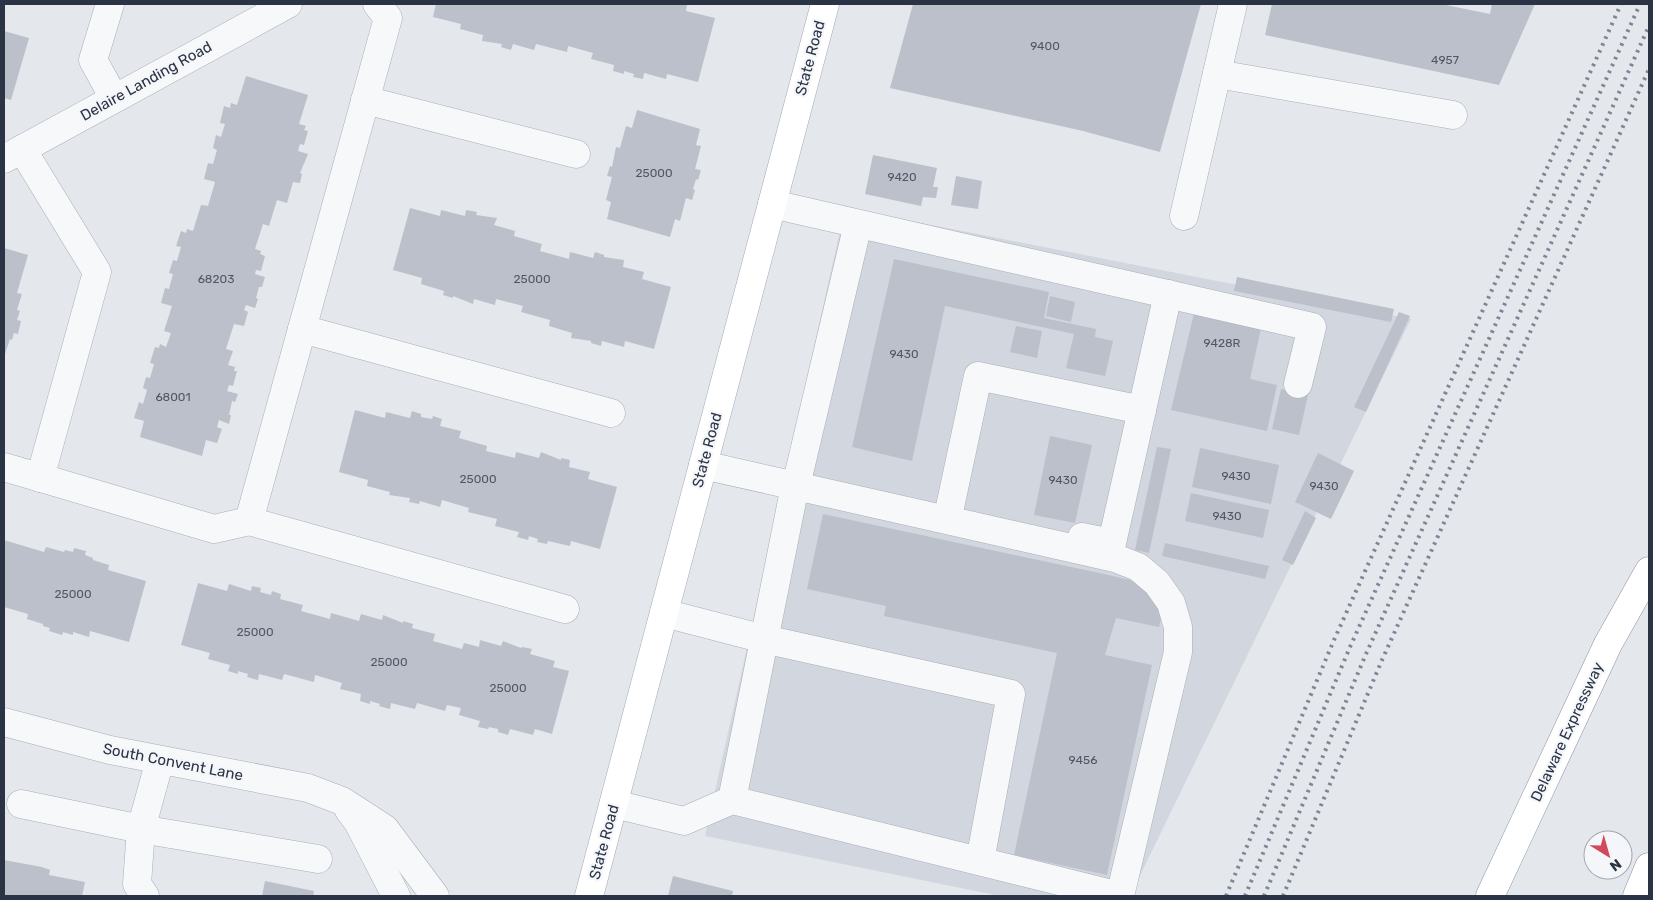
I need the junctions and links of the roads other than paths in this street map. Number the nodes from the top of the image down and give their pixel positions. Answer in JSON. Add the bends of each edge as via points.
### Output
{"nodes":[{"id":1,"x":110,"y":4,"type":"edge"},
{"id":2,"x":288,"y":4,"type":"edge"},
{"id":3,"x":377,"y":4,"type":"edge"},
{"id":4,"x":825,"y":4,"type":"edge"},
{"id":5,"x":1233,"y":4,"type":"edge"},
{"id":6,"x":1217,"y":74,"type":"junction"},
{"id":7,"x":114,"y":98,"type":"junction"},
{"id":8,"x":365,"y":100,"type":"junction"},
{"id":9,"x":1453,"y":115,"type":"dead end"},
{"id":10,"x":13,"y":154,"type":"edge"},
{"id":11,"x":576,"y":154,"type":"dead end"},
{"id":12,"x":772,"y":204,"type":"junction"},
{"id":13,"x":1184,"y":216,"type":"dead end"},
{"id":14,"x":858,"y":224,"type":"junction"},
{"id":15,"x":1168,"y":294,"type":"junction"},
{"id":16,"x":302,"y":329,"type":"junction"},
{"id":17,"x":1298,"y":384,"type":"dead end"},
{"id":18,"x":1142,"y":410,"type":"junction"},
{"id":19,"x":611,"y":413,"type":"dead end"},
{"id":20,"x":705,"y":459,"type":"junction"},
{"id":21,"x":4,"y":467,"type":"edge"},
{"id":22,"x":40,"y":478,"type":"junction"},
{"id":23,"x":797,"y":480,"type":"junction"},
{"id":24,"x":950,"y":507,"type":"junction"},
{"id":25,"x":249,"y":520,"type":"junction"},
{"id":26,"x":1649,"y":571,"type":"edge"},
{"id":27,"x":565,"y":608,"type":"dead end"},
{"id":28,"x":664,"y":613,"type":"junction"},
{"id":29,"x":764,"y":639,"type":"junction"},
{"id":30,"x":4,"y":722,"type":"edge"},
{"id":31,"x":160,"y":760,"type":"junction"},
{"id":32,"x":732,"y":800,"type":"junction"},
{"id":33,"x":342,"y":801,"type":"junction"},
{"id":34,"x":21,"y":804,"type":"dead end"},
{"id":35,"x":614,"y":804,"type":"junction"},
{"id":36,"x":141,"y":828,"type":"junction"},
{"id":37,"x":318,"y":859,"type":"dead end"},
{"id":38,"x":980,"y":861,"type":"junction"},
{"id":39,"x":1649,"y":867,"type":"edge"},
{"id":40,"x":145,"y":896,"type":"edge"},
{"id":41,"x":396,"y":896,"type":"edge"},
{"id":42,"x":435,"y":896,"type":"edge"},
{"id":43,"x":589,"y":896,"type":"edge"},
{"id":44,"x":1490,"y":896,"type":"edge"},
{"id":45,"x":1637,"y":896,"type":"edge"}],
"edges":[{"from":1,"to":7,"type":"street","via":[[93,60]]},
{"from":2,"to":7,"type":"street","name":"Delaire Landing Road"},
{"from":3,"to":8,"type":"street","via":[[388,18]]},
{"from":4,"to":12,"type":"main road","name":"State Road"},
{"from":5,"to":6,"type":"street"},
{"from":6,"to":9,"type":"street"},
{"from":6,"to":13,"type":"street"},
{"from":7,"to":10,"type":"street","name":"Delaire Landing Road"},
{"from":8,"to":11,"type":"street"},
{"from":8,"to":16,"type":"street"},
{"from":10,"to":22,"type":"street","via":[[97,272]]},
{"from":12,"to":14,"type":"street"},
{"from":12,"to":20,"type":"main road","name":"State Road"},
{"from":14,"to":15,"type":"street"},
{"from":14,"to":23,"type":"street"},
{"from":15,"to":17,"type":"street","via":[[1312,327]]},
{"from":15,"to":18,"type":"street"},
{"from":16,"to":19,"type":"street"},
{"from":16,"to":25,"type":"street"},
{"from":18,"to":24,"type":"street","via":[[978,376]]},
{"from":18,"to":24,"type":"street","via":[[1112,544]]},
{"from":20,"to":23,"type":"street"},
{"from":20,"to":28,"type":"main road","name":"State Road"},
{"from":21,"to":22,"type":"street"},
{"from":22,"to":25,"type":"street","via":[[214,529]]},
{"from":23,"to":24,"type":"street"},
{"from":23,"to":29,"type":"street"},
{"from":23,"to":38,"type":"street","via":[[1116,558],[1138,567],[1157,583],[1171,603],[1178,627],[1178,652],[1120,896]]},
{"from":25,"to":27,"type":"street"},
{"from":26,"to":44,"type":"main road","name":"Delaware Expressway","via":[[1608,644]]},
{"from":28,"to":29,"type":"street"},
{"from":28,"to":35,"type":"main road","name":"State Road"},
{"from":29,"to":32,"type":"street"},
{"from":29,"to":38,"type":"street","via":[[1011,694]]},
{"from":30,"to":31,"type":"street","name":"South Convent Lane"},
{"from":31,"to":33,"type":"street","name":"South Convent Lane","via":[[308,788]]},
{"from":31,"to":36,"type":"street"},
{"from":32,"to":35,"type":"street","via":[[684,821]]},
{"from":32,"to":38,"type":"street"},
{"from":33,"to":41,"type":"street","via":[[358,822]]},
{"from":33,"to":42,"type":"street","name":"South Convent Lane","via":[[385,829]]},
{"from":34,"to":36,"type":"street"},
{"from":35,"to":43,"type":"main road","name":"State Road"},
{"from":36,"to":37,"type":"street"},
{"from":36,"to":40,"type":"street","via":[[137,884]]},
{"from":39,"to":45,"type":"main road"}]}
